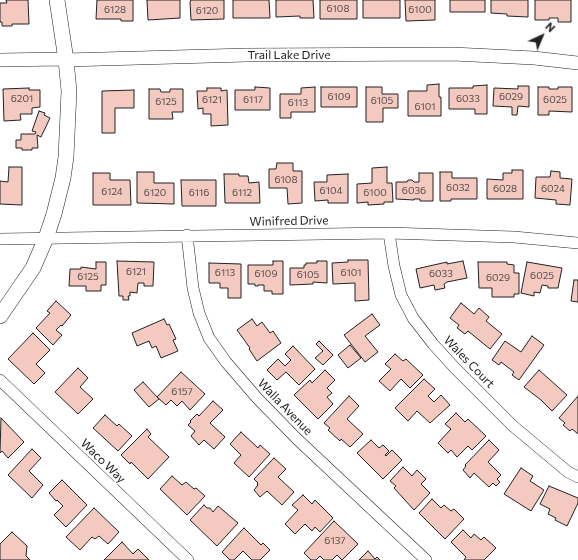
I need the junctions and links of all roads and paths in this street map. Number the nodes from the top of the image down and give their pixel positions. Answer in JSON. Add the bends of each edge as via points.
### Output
{"nodes":[{"id":1,"x":57,"y":0,"type":"edge"},
{"id":2,"x":0,"y":60,"type":"edge"},
{"id":3,"x":66,"y":60,"type":"junction"},
{"id":4,"x":578,"y":63,"type":"edge"},
{"id":5,"x":389,"y":233,"type":"junction"},
{"id":6,"x":187,"y":236,"type":"junction"},
{"id":7,"x":46,"y":238,"type":"junction"},
{"id":8,"x":0,"y":239,"type":"edge"},
{"id":9,"x":578,"y":243,"type":"edge"},
{"id":10,"x":0,"y":316,"type":"edge"},
{"id":11,"x":0,"y":380,"type":"edge"},
{"id":12,"x":578,"y":477,"type":"edge"},
{"id":13,"x":188,"y":560,"type":"edge"},
{"id":14,"x":426,"y":560,"type":"edge"}],
"edges":[{"from":1,"to":3,"type":"main road"},
{"from":2,"to":3,"type":"street","name":"Trail Lake Drive"},
{"from":3,"to":4,"type":"street","name":"Trail Lake Drive","via":[[247,55],[453,54]]},
{"from":3,"to":7,"type":"main road","via":[[69,91],[66,157],[56,207]]},
{"from":5,"to":6,"type":"street","name":"Winifred Drive"},
{"from":5,"to":9,"type":"street","name":"Winifred Drive","via":[[514,237]]},
{"from":5,"to":12,"type":"street","name":"Wales Court","via":[[401,295],[413,318],[433,344],[513,426],[568,472]]},
{"from":6,"to":7,"type":"street","name":"Winifred Drive"},
{"from":6,"to":14,"type":"street","name":"Walla Avenue","via":[[193,288],[199,313],[210,338],[226,362],[297,439]]},
{"from":7,"to":8,"type":"street","name":"Winifred Drive"},
{"from":7,"to":10,"type":"main road","via":[[33,268]]},
{"from":11,"to":13,"type":"street","name":"Waco Way"}]}
